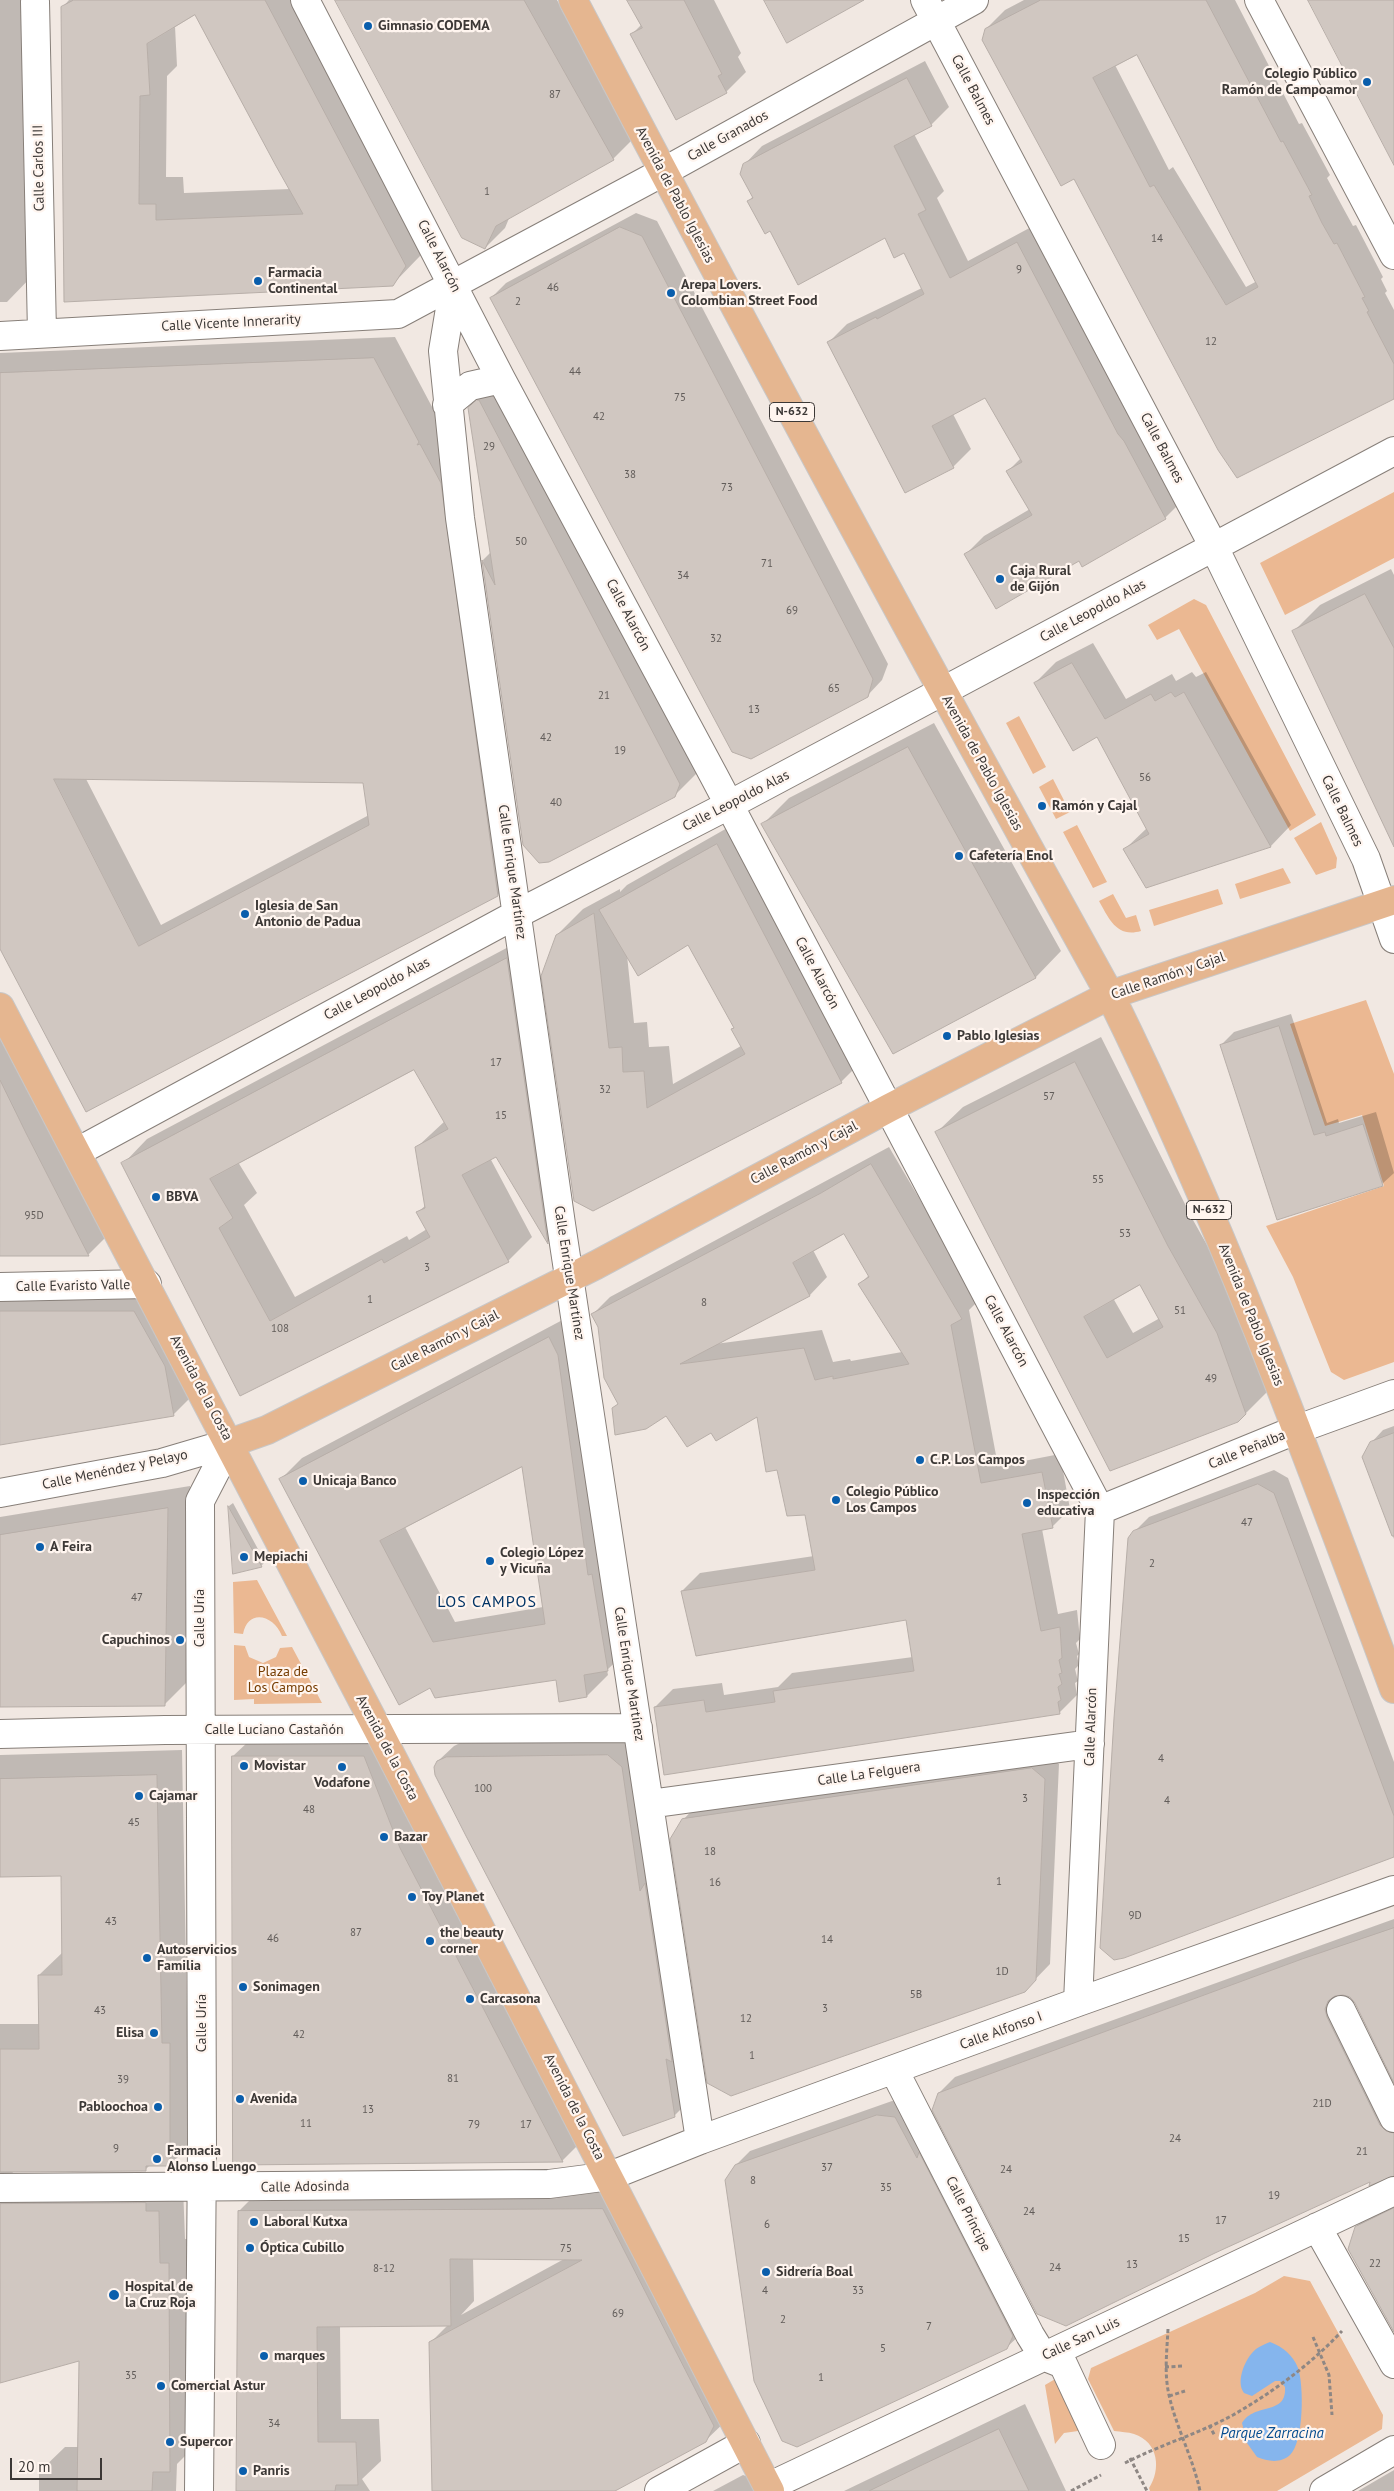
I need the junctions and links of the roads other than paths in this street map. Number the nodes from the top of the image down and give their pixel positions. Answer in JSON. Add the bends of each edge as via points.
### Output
{"nodes":[{"id":1,"x":305,"y":0,"type":"edge"},
{"id":2,"x":573,"y":0,"type":"edge"},
{"id":3,"x":974,"y":0,"type":"edge"},
{"id":4,"x":1259,"y":0,"type":"edge"},
{"id":5,"x":30,"y":1,"type":"edge"},
{"id":6,"x":931,"y":10,"type":"edge"},
{"id":7,"x":663,"y":172,"type":"junction"},
{"id":8,"x":1394,"y":256,"type":"edge"},
{"id":9,"x":454,"y":284,"type":"junction"},
{"id":10,"x":42,"y":333,"type":"junction"},
{"id":11,"x":0,"y":336,"type":"edge"},
{"id":12,"x":501,"y":379,"type":"junction"},
{"id":13,"x":447,"y":405,"type":"junction"},
{"id":14,"x":1394,"y":451,"type":"edge"},
{"id":15,"x":1214,"y":547,"type":"junction"},
{"id":16,"x":942,"y":692,"type":"junction"},
{"id":17,"x":729,"y":805,"type":"junction"},
{"id":18,"x":1388,"y":902,"type":"edge"},
{"id":19,"x":517,"y":914,"type":"junction"},
{"id":20,"x":1394,"y":939,"type":"edge"},
{"id":21,"x":1110,"y":995,"type":"junction"},
{"id":22,"x":0,"y":1007,"type":"edge"},
{"id":23,"x":889,"y":1108,"type":"junction"},
{"id":24,"x":77,"y":1152,"type":"junction"},
{"id":25,"x":570,"y":1278,"type":"junction"},
{"id":26,"x":147,"y":1284,"type":"junction"},
{"id":27,"x":0,"y":1287,"type":"edge"},
{"id":28,"x":1394,"y":1394,"type":"edge"},
{"id":29,"x":1298,"y":1429,"type":"junction"},
{"id":30,"x":230,"y":1443,"type":"junction"},
{"id":31,"x":0,"y":1493,"type":"edge"},
{"id":32,"x":1100,"y":1510,"type":"junction"},
{"id":33,"x":1394,"y":1689,"type":"edge"},
{"id":34,"x":638,"y":1728,"type":"junction"},
{"id":35,"x":200,"y":1730,"type":"junction"},
{"id":36,"x":378,"y":1730,"type":"junction"},
{"id":37,"x":0,"y":1734,"type":"edge"},
{"id":38,"x":1090,"y":1744,"type":"junction"},
{"id":39,"x":649,"y":1804,"type":"junction"},
{"id":40,"x":1394,"y":1890,"type":"edge"},
{"id":41,"x":1078,"y":2002,"type":"junction"},
{"id":42,"x":1341,"y":2010,"type":"dead end"},
{"id":43,"x":894,"y":2070,"type":"junction"},
{"id":44,"x":1394,"y":2118,"type":"edge"},
{"id":45,"x":700,"y":2140,"type":"junction"},
{"id":46,"x":610,"y":2176,"type":"junction"},
{"id":47,"x":0,"y":2188,"type":"edge"},
{"id":48,"x":202,"y":2188,"type":"junction"},
{"id":49,"x":1394,"y":2191,"type":"edge"},
{"id":50,"x":1317,"y":2228,"type":"junction"},
{"id":51,"x":1043,"y":2356,"type":"junction"},
{"id":52,"x":1394,"y":2364,"type":"edge"},
{"id":53,"x":746,"y":2443,"type":"junction"},
{"id":54,"x":1101,"y":2445,"type":"dead end"},
{"id":55,"x":1394,"y":2450,"type":"edge"},
{"id":56,"x":769,"y":2489,"type":"edge"},
{"id":57,"x":199,"y":2491,"type":"edge"},
{"id":58,"x":659,"y":2491,"type":"edge"},
{"id":59,"x":1324,"y":2491,"type":"edge"}],
"edges":[{"from":1,"to":9,"type":"street","name":"Calle Alarcón"},
{"from":2,"to":7,"type":"main road","name":"Avenida de Pablo Iglesias","number":"N-632"},
{"from":3,"to":6,"type":"street","name":"Calle Granados"},
{"from":4,"to":8,"type":"street"},
{"from":5,"to":10,"type":"street","name":"Calle Carlos III"},
{"from":6,"to":7,"type":"street","name":"Calle Granados"},
{"from":6,"to":15,"type":"street","name":"Calle Balmes"},
{"from":7,"to":9,"type":"street","name":"Calle Granados"},
{"from":7,"to":16,"type":"main road","name":"Avenida de Pablo Iglesias","number":"N-632"},
{"from":9,"to":10,"type":"street","name":"Calle Vicente Innerarity","via":[[398,314]]},
{"from":9,"to":12,"type":"street","name":"Calle Alarcón"},
{"from":9,"to":13,"type":"street","name":"Calle Enrique Martínez","via":[[443,351]]},
{"from":10,"to":11,"type":"street","name":"Calle Vicente Innerarity"},
{"from":12,"to":13,"type":"street","via":[[470,386]]},
{"from":12,"to":17,"type":"street","name":"Calle Alarcón"},
{"from":13,"to":19,"type":"street","name":"Calle Enrique Martínez","via":[[460,518]]},
{"from":14,"to":15,"type":"street","name":"Calle Leopoldo Alas"},
{"from":15,"to":16,"type":"street","name":"Calle Leopoldo Alas"},
{"from":15,"to":18,"type":"street","name":"Calle Balmes"},
{"from":16,"to":17,"type":"street","name":"Calle Leopoldo Alas"},
{"from":16,"to":21,"type":"main road","name":"Avenida de Pablo Iglesias","number":"N-632"},
{"from":17,"to":19,"type":"street","name":"Calle Leopoldo Alas"},
{"from":17,"to":23,"type":"street","name":"Calle Alarcón"},
{"from":18,"to":20,"type":"street","name":"Calle Balmes"},
{"from":18,"to":21,"type":"main road","name":"Calle Ramón y Cajal"},
{"from":19,"to":24,"type":"street","name":"Calle Leopoldo Alas"},
{"from":19,"to":25,"type":"street","name":"Calle Enrique Martínez"},
{"from":21,"to":23,"type":"main road","name":"Calle Ramón y Cajal"},
{"from":21,"to":29,"type":"main road","name":"Avenida de Pablo Iglesias","number":"N-632","via":[[1182,1146]]},
{"from":22,"to":24,"type":"main road","name":"Avenida de la Costa"},
{"from":23,"to":25,"type":"main road","name":"Calle Ramón y Cajal"},
{"from":23,"to":32,"type":"street","name":"Calle Alarcón"},
{"from":24,"to":26,"type":"main road","name":"Avenida de la Costa"},
{"from":25,"to":30,"type":"main road","name":"Calle Ramón y Cajal","via":[[267,1430]]},
{"from":25,"to":34,"type":"street","name":"Calle Enrique Martínez"},
{"from":26,"to":27,"type":"street","name":"Calle Evaristo Valle"},
{"from":26,"to":30,"type":"main road","name":"Avenida de la Costa"},
{"from":28,"to":29,"type":"street","name":"Calle Peñalba"},
{"from":29,"to":32,"type":"street","name":"Calle Peñalba"},
{"from":29,"to":33,"type":"main road","name":"Avenida de Pablo Iglesias","number":"N-632"},
{"from":30,"to":31,"type":"street","name":"Calle Menéndez y Pelayo","via":[[162,1463]]},
{"from":30,"to":35,"type":"street","name":"Calle Uría","via":[[200,1501]]},
{"from":30,"to":36,"type":"main road","name":"Avenida de la Costa"},
{"from":32,"to":38,"type":"street","name":"Calle Alarcón"},
{"from":34,"to":36,"type":"street","name":"Calle Luciano Castañón"},
{"from":34,"to":39,"type":"street","name":"Calle Enrique Martínez"},
{"from":35,"to":36,"type":"street","name":"Calle Luciano Castañón"},
{"from":35,"to":37,"type":"street","name":"Calle Luciano Castañón"},
{"from":35,"to":48,"type":"street","name":"Calle Uría"},
{"from":36,"to":46,"type":"main road","name":"Avenida de la Costa"},
{"from":38,"to":39,"type":"street","name":"Calle La Felguera"},
{"from":38,"to":41,"type":"street","name":"Calle Alarcón"},
{"from":39,"to":45,"type":"street","name":"Calle Enrique Martínez"},
{"from":40,"to":41,"type":"street","name":"Calle Alfonso I"},
{"from":41,"to":43,"type":"street","name":"Calle Alfonso I"},
{"from":42,"to":44,"type":"street"},
{"from":43,"to":45,"type":"street","name":"Calle Alfonso I"},
{"from":43,"to":51,"type":"street","name":"Calle Príncipe"},
{"from":45,"to":46,"type":"street","name":"Calle Alfonso I"},
{"from":46,"to":48,"type":"street","name":"Calle Adosinda","via":[[549,2184]]},
{"from":46,"to":53,"type":"main road","name":"Avenida de la Costa"},
{"from":47,"to":48,"type":"street","name":"Calle Adosinda"},
{"from":48,"to":57,"type":"street","name":"Calle Uría"},
{"from":49,"to":50,"type":"street","name":"Calle San Luis"},
{"from":50,"to":51,"type":"street","name":"Calle San Luis"},
{"from":50,"to":52,"type":"street"},
{"from":51,"to":54,"type":"street","via":[[1064,2364]]},
{"from":51,"to":56,"type":"street","name":"Calle San Luis"},
{"from":53,"to":56,"type":"main road","name":"Avenida de la Costa"},
{"from":53,"to":58,"type":"street"},
{"from":55,"to":59,"type":"street"}]}
